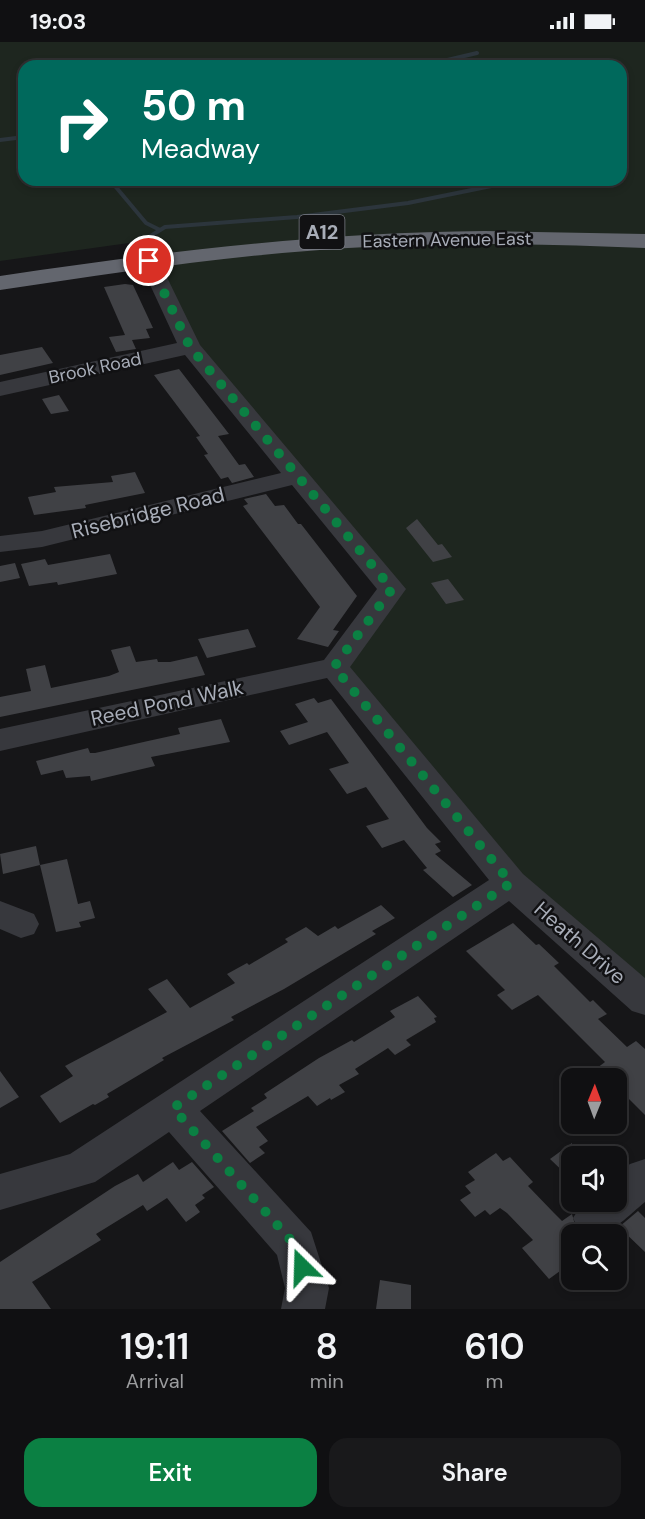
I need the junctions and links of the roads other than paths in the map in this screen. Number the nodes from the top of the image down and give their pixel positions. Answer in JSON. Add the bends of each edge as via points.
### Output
{"nodes":[{"id":1,"x":645,"y":228,"type":"edge"},
{"id":2,"x":645,"y":241,"type":"edge"},
{"id":3,"x":149,"y":261,"type":"junction"},
{"id":4,"x":0,"y":269,"type":"edge"},
{"id":5,"x":0,"y":283,"type":"edge"},
{"id":6,"x":190,"y":347,"type":"junction"},
{"id":7,"x":0,"y":389,"type":"edge"},
{"id":8,"x":295,"y":477,"type":"junction"},
{"id":9,"x":0,"y":544,"type":"edge"},
{"id":10,"x":334,"y":667,"type":"junction"},
{"id":11,"x":0,"y":740,"type":"edge"},
{"id":12,"x":511,"y":883,"type":"junction"},
{"id":13,"x":645,"y":1000,"type":"edge"},
{"id":14,"x":173,"y":1108,"type":"junction"},
{"id":15,"x":645,"y":1177,"type":"edge"},
{"id":16,"x":0,"y":1192,"type":"edge"},
{"id":17,"x":627,"y":1192,"type":"edge"},
{"id":18,"x":303,"y":1309,"type":"edge"}],
"edges":[{"from":1,"to":4,"type":"highway","name":"Eastern Avenue East","number":"A12","via":[[432,226],[337,231],[138,249]]},
{"from":2,"to":3,"type":"highway","name":"Eastern Avenue East","number":"A12","via":[[429,238],[324,243]]},
{"from":3,"to":5,"type":"highway","name":"Eastern Avenue East","number":"A12"},
{"from":3,"to":6,"type":"street"},
{"from":6,"to":7,"type":"street","name":"Brook Road"},
{"from":6,"to":8,"type":"street"},
{"from":8,"to":9,"type":"street","name":"Risebridge Road","via":[[42,539]]},
{"from":8,"to":10,"type":"street","via":[[392,589]]},
{"from":10,"to":11,"type":"street","name":"Reed Pond Walk"},
{"from":10,"to":12,"type":"street","name":"Heath Drive"},
{"from":12,"to":13,"type":"street","name":"Heath Drive"},
{"from":12,"to":14,"type":"street"},
{"from":14,"to":16,"type":"street","via":[[81,1169]]},
{"from":14,"to":18,"type":"street","via":[[296,1246],[307,1288]]},
{"from":15,"to":17,"type":"street"}]}
